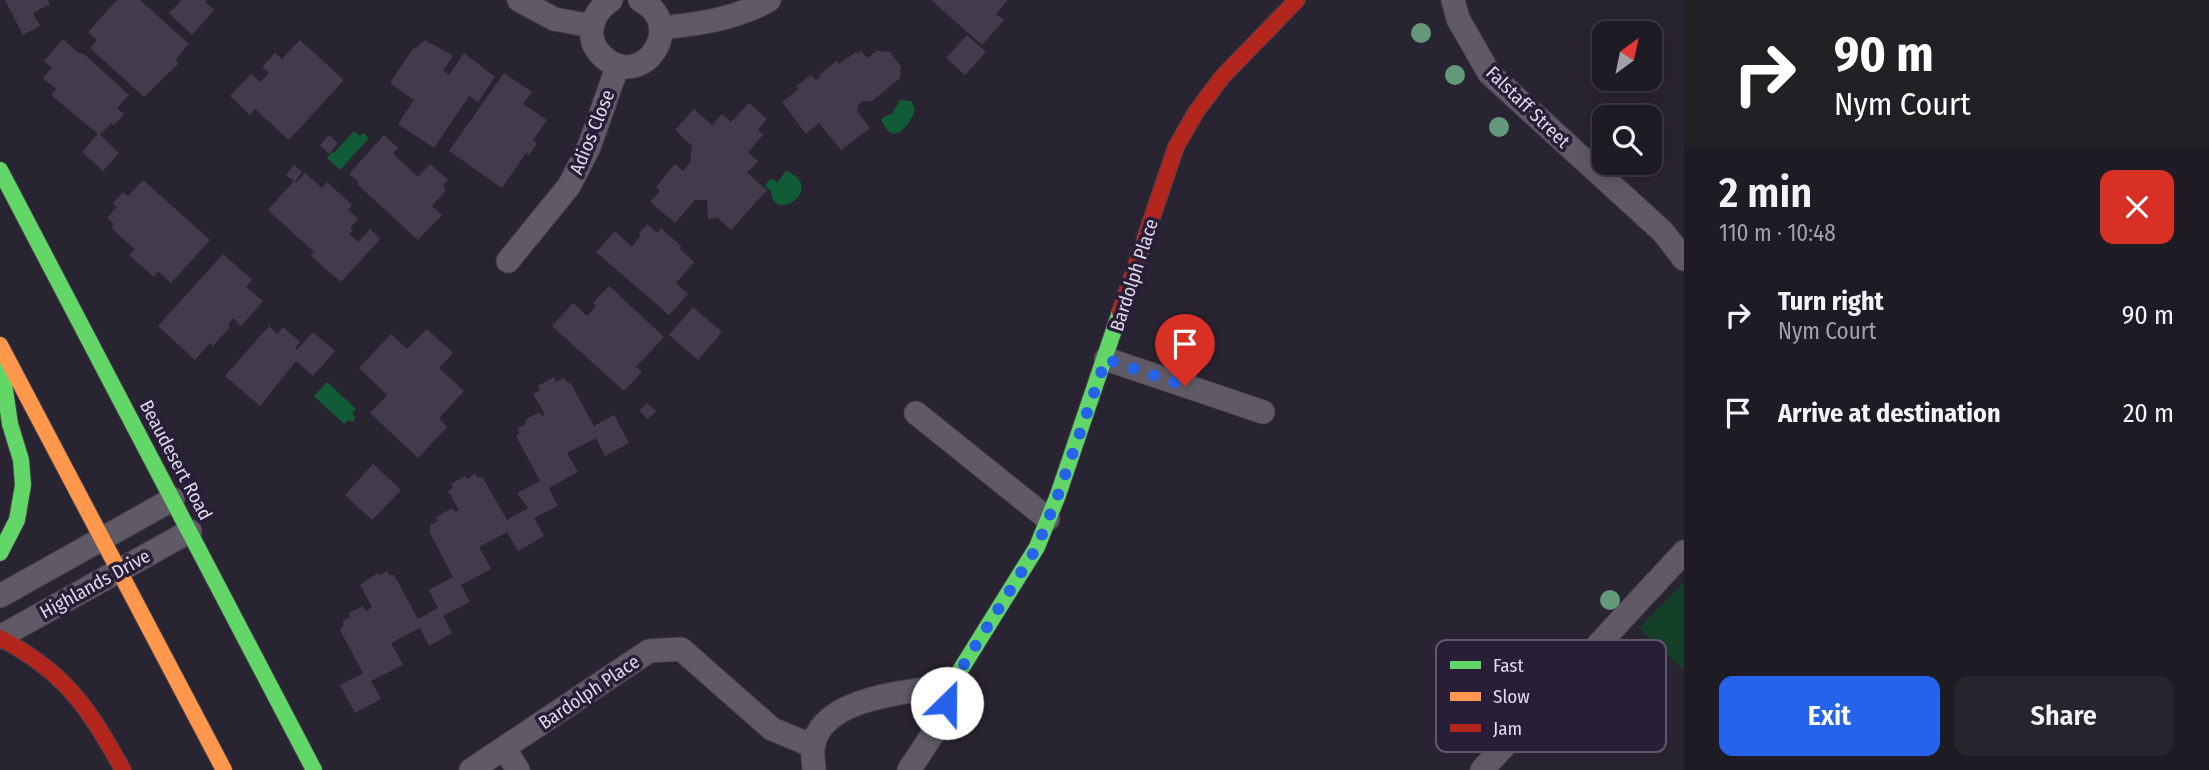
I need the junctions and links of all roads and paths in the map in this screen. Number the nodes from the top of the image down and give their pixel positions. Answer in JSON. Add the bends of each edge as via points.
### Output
{"nodes":[{"id":1,"x":519,"y":0,"type":"edge"},
{"id":2,"x":611,"y":0,"type":"edge"},
{"id":3,"x":640,"y":0,"type":"edge"},
{"id":4,"x":769,"y":0,"type":"edge"},
{"id":5,"x":1297,"y":0,"type":"edge"},
{"id":6,"x":1453,"y":0,"type":"edge"},
{"id":7,"x":592,"y":26,"type":"junction"},
{"id":8,"x":662,"y":28,"type":"junction"},
{"id":9,"x":618,"y":65,"type":"junction"},
{"id":10,"x":0,"y":170,"type":"edge"},
{"id":11,"x":1684,"y":259,"type":"edge"},
{"id":12,"x":508,"y":261,"type":"dead end"},
{"id":13,"x":0,"y":345,"type":"edge"},
{"id":14,"x":0,"y":353,"type":"edge"},
{"id":15,"x":1106,"y":359,"type":"junction"},
{"id":16,"x":1264,"y":412,"type":"dead end"},
{"id":17,"x":916,"y":413,"type":"dead end"},
{"id":18,"x":173,"y":499,"type":"junction"},
{"id":19,"x":1048,"y":519,"type":"junction"},
{"id":20,"x":190,"y":531,"type":"junction"},
{"id":21,"x":104,"y":539,"type":"junction"},
{"id":22,"x":1684,"y":552,"type":"edge"},
{"id":23,"x":0,"y":553,"type":"edge"},
{"id":24,"x":119,"y":569,"type":"junction"},
{"id":25,"x":0,"y":596,"type":"edge"},
{"id":26,"x":0,"y":637,"type":"edge"},
{"id":27,"x":1602,"y":640,"type":"edge"},
{"id":28,"x":951,"y":685,"type":"junction"},
{"id":29,"x":813,"y":746,"type":"junction"},
{"id":30,"x":505,"y":749,"type":"junction"},
{"id":31,"x":1499,"y":752,"type":"edge"},
{"id":32,"x":124,"y":770,"type":"edge"},
{"id":33,"x":224,"y":770,"type":"edge"},
{"id":34,"x":314,"y":770,"type":"edge"},
{"id":35,"x":471,"y":770,"type":"edge"},
{"id":36,"x":518,"y":770,"type":"edge"},
{"id":37,"x":814,"y":770,"type":"edge"},
{"id":38,"x":909,"y":770,"type":"edge"},
{"id":39,"x":1482,"y":770,"type":"edge"}],
"edges":[{"from":1,"to":7,"type":"street","via":[[554,19]]},
{"from":2,"to":7,"type":"street","via":[[595,15]]},
{"from":3,"to":8,"type":"street","via":[[653,8]]},
{"from":4,"to":8,"type":"street","via":[[706,22]]},
{"from":5,"to":15,"type":"main road","name":"Bardolph Place","via":[[1223,76],[1177,147]]},
{"from":6,"to":11,"type":"street","name":"Falstaff Street","via":[[1458,19],[1489,73],[1663,232]]},
{"from":7,"to":9,"type":"street","via":[[594,46]]},
{"from":8,"to":9,"type":"street","via":[[657,50],[649,58]]},
{"from":9,"to":12,"type":"street","name":"Adios Close","via":[[589,147],[569,186]]},
{"from":10,"to":18,"type":"main road","name":"Beaudesert Road"},
{"from":13,"to":21,"type":"main road"},
{"from":14,"to":23,"type":"main road","via":[[23,484],[22,507]]},
{"from":15,"to":16,"type":"street"},
{"from":15,"to":19,"type":"main road","name":"Bardolph Place"},
{"from":17,"to":19,"type":"street"},
{"from":18,"to":20,"type":"main road","name":"Beaudesert Road"},
{"from":18,"to":21,"type":"street","name":"Highlands Drive"},
{"from":19,"to":28,"type":"main road","name":"Bardolph Place","via":[[1037,547]]},
{"from":20,"to":24,"type":"street","name":"Highlands Drive"},
{"from":20,"to":34,"type":"main road","name":"Beaudesert Road"},
{"from":21,"to":24,"type":"main road"},
{"from":21,"to":25,"type":"street","name":"Highlands Drive"},
{"from":22,"to":27,"type":"street"},
{"from":24,"to":26,"type":"street","name":"Highlands Drive"},
{"from":24,"to":33,"type":"main road"},
{"from":26,"to":32,"type":"main road","via":[[35,657],[76,696]]},
{"from":28,"to":29,"type":"street","via":[[872,699],[839,711],[824,724]]},
{"from":28,"to":38,"type":"street","name":"Bardolph Place","via":[[942,720]]},
{"from":29,"to":30,"type":"street","name":"Bardolph Place","via":[[772,729],[681,649],[649,651]]},
{"from":29,"to":37,"type":"street"},
{"from":30,"to":35,"type":"street","name":"Bardolph Place"},
{"from":30,"to":36,"type":"street"},
{"from":31,"to":39,"type":"street"}]}
